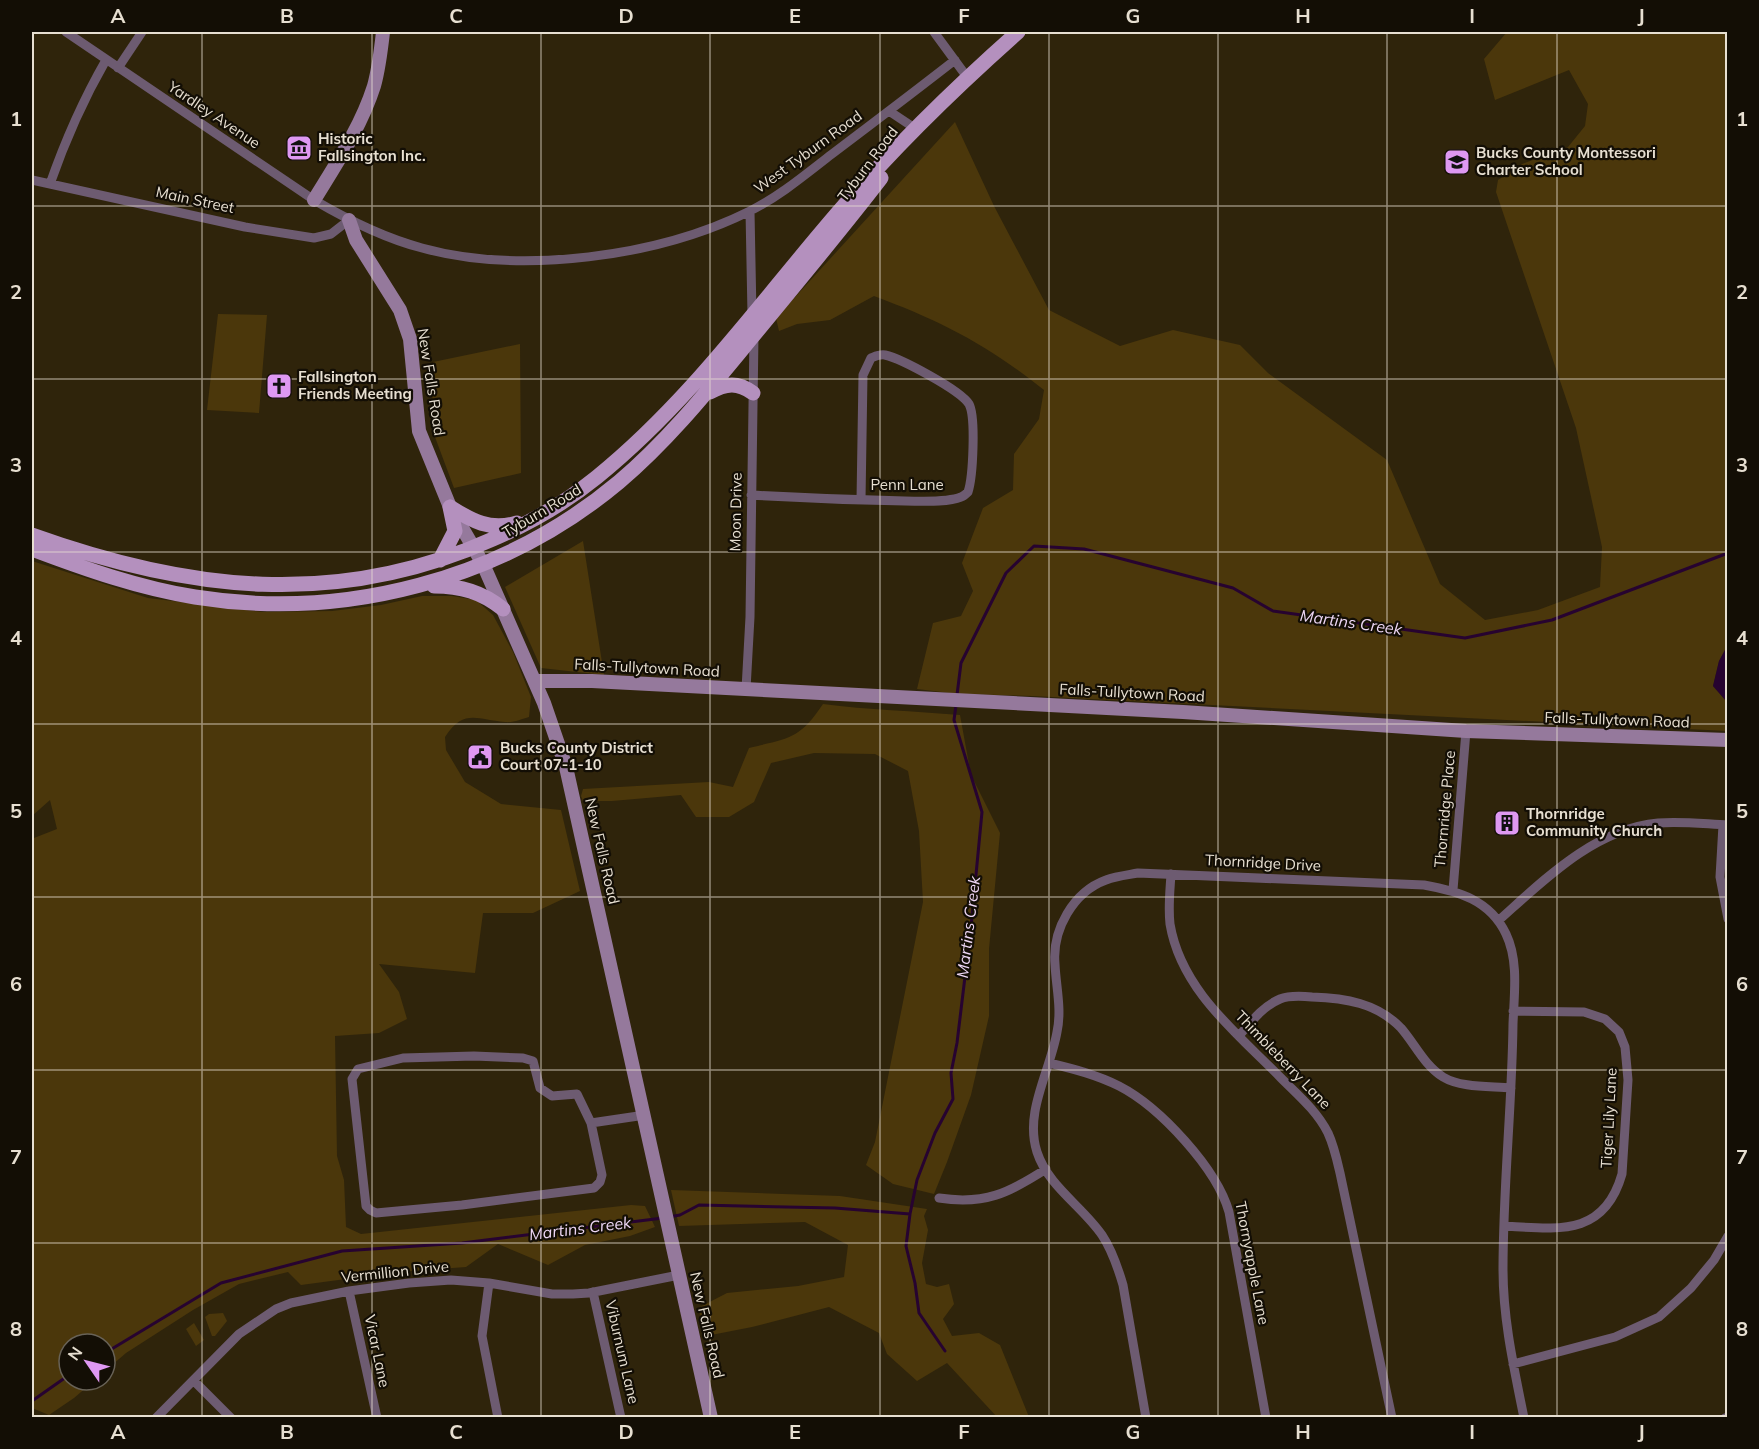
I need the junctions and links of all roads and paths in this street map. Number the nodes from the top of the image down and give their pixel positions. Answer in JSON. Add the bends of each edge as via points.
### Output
{"nodes":[{"id":1,"x":66,"y":32,"type":"edge"},
{"id":2,"x":142,"y":32,"type":"edge"},
{"id":3,"x":383,"y":32,"type":"edge"},
{"id":4,"x":934,"y":32,"type":"edge"},
{"id":5,"x":1018,"y":32,"type":"edge"},
{"id":6,"x":106,"y":60,"type":"junction"},
{"id":7,"x":955,"y":60,"type":"junction"},
{"id":8,"x":118,"y":68,"type":"junction"},
{"id":9,"x":967,"y":77,"type":"junction"},
{"id":10,"x":889,"y":111,"type":"junction"},
{"id":11,"x":916,"y":129,"type":"junction"},
{"id":12,"x":32,"y":180,"type":"edge"},
{"id":13,"x":51,"y":184,"type":"junction"},
{"id":14,"x":314,"y":200,"type":"junction"},
{"id":15,"x":750,"y":211,"type":"junction"},
{"id":16,"x":349,"y":220,"type":"junction"},
{"id":17,"x":752,"y":318,"type":"junction"},
{"id":18,"x":754,"y":334,"type":"junction"},
{"id":19,"x":753,"y":393,"type":"junction"},
{"id":20,"x":705,"y":395,"type":"junction"},
{"id":21,"x":751,"y":495,"type":"junction"},
{"id":22,"x":861,"y":500,"type":"junction"},
{"id":23,"x":450,"y":507,"type":"junction"},
{"id":24,"x":541,"y":515,"type":"junction"},
{"id":25,"x":32,"y":535,"type":"edge"},
{"id":26,"x":475,"y":547,"type":"junction"},
{"id":27,"x":32,"y":549,"type":"edge"},
{"id":28,"x":440,"y":560,"type":"junction"},
{"id":29,"x":483,"y":564,"type":"junction"},
{"id":30,"x":419,"y":586,"type":"junction"},
{"id":31,"x":503,"y":609,"type":"junction"},
{"id":32,"x":535,"y":681,"type":"junction"},
{"id":33,"x":746,"y":689,"type":"junction"},
{"id":34,"x":1466,"y":731,"type":"junction"},
{"id":35,"x":1728,"y":740,"type":"edge"},
{"id":36,"x":1725,"y":825,"type":"edge"},
{"id":37,"x":1171,"y":874,"type":"junction"},
{"id":38,"x":1453,"y":890,"type":"junction"},
{"id":39,"x":1728,"y":919,"type":"edge"},
{"id":40,"x":1498,"y":921,"type":"junction"},
{"id":41,"x":1513,"y":1011,"type":"junction"},
{"id":42,"x":1239,"y":1036,"type":"junction"},
{"id":43,"x":1050,"y":1063,"type":"junction"},
{"id":44,"x":1510,"y":1088,"type":"junction"},
{"id":45,"x":645,"y":1115,"type":"junction"},
{"id":46,"x":591,"y":1123,"type":"junction"},
{"id":47,"x":1046,"y":1169,"type":"junction"},
{"id":48,"x":939,"y":1198,"type":"dead end"},
{"id":49,"x":1504,"y":1226,"type":"junction"},
{"id":50,"x":1728,"y":1236,"type":"edge"},
{"id":51,"x":679,"y":1275,"type":"junction"},
{"id":52,"x":489,"y":1282,"type":"junction"},
{"id":53,"x":349,"y":1291,"type":"junction"},
{"id":54,"x":593,"y":1292,"type":"junction"},
{"id":55,"x":1513,"y":1364,"type":"junction"},
{"id":56,"x":194,"y":1381,"type":"junction"},
{"id":57,"x":156,"y":1418,"type":"edge"},
{"id":58,"x":231,"y":1418,"type":"edge"},
{"id":59,"x":377,"y":1418,"type":"edge"},
{"id":60,"x":498,"y":1418,"type":"edge"},
{"id":61,"x":621,"y":1418,"type":"edge"},
{"id":62,"x":711,"y":1418,"type":"edge"},
{"id":63,"x":1146,"y":1418,"type":"edge"},
{"id":64,"x":1266,"y":1418,"type":"edge"},
{"id":65,"x":1392,"y":1418,"type":"edge"},
{"id":66,"x":1524,"y":1418,"type":"edge"}],
"edges":[{"from":1,"to":6,"type":"street","name":"Yardley Avenue"},
{"from":2,"to":8,"type":"street"},
{"from":3,"to":14,"type":"street","via":[[380,62],[368,103]]},
{"from":4,"to":7,"type":"street"},
{"from":5,"to":9,"type":"main road","name":"Tyburn Road"},
{"from":6,"to":8,"type":"street","name":"Yardley Avenue"},
{"from":6,"to":13,"type":"street","via":[[62,148]]},
{"from":7,"to":9,"type":"street"},
{"from":7,"to":10,"type":"street","name":"West Tyburn Road"},
{"from":8,"to":14,"type":"street","name":"Yardley Avenue"},
{"from":9,"to":11,"type":"main road","name":"Tyburn Road"},
{"from":10,"to":11,"type":"street"},
{"from":10,"to":15,"type":"street","name":"West Tyburn Road"},
{"from":11,"to":17,"type":"main road","name":"Tyburn Road","via":[[841,209]]},
{"from":11,"to":18,"type":"main road","name":"Tyburn Road","via":[[856,210]]},
{"from":12,"to":13,"type":"street","name":"Main Street"},
{"from":13,"to":16,"type":"street","name":"Main Street","via":[[244,227],[314,238],[331,234]]},
{"from":14,"to":16,"type":"street","name":"Yardley Avenue"},
{"from":15,"to":16,"type":"street","name":"West Tyburn Road","via":[[695,234],[658,244],[542,261],[485,259],[423,248]]},
{"from":15,"to":17,"type":"street"},
{"from":16,"to":23,"type":"street","name":"New Falls Road","via":[[356,240],[400,310],[410,339],[419,431]]},
{"from":17,"to":24,"type":"main road","name":"Tyburn Road","via":[[705,373],[627,451],[596,478]]},
{"from":18,"to":19,"type":"street","name":"Moon Drive"},
{"from":18,"to":20,"type":"main road","name":"Tyburn Road"},
{"from":19,"to":20,"type":"main road","via":[[734,384]]},
{"from":19,"to":21,"type":"street","name":"Moon Drive"},
{"from":20,"to":29,"type":"main road","name":"Tyburn Road","via":[[640,463],[589,505],[527,543]]},
{"from":21,"to":22,"type":"street","name":"Penn Lane"},
{"from":21,"to":33,"type":"street","name":"Moon Drive"},
{"from":22,"to":22,"type":"street","name":"Penn Lane","via":[[863,375],[871,358],[884,355],[963,397],[971,409],[972,468],[968,492],[960,498]]},
{"from":23,"to":24,"type":"main road","via":[[487,526],[511,525]]},
{"from":23,"to":26,"type":"street","name":"New Falls Road"},
{"from":23,"to":28,"type":"main road","via":[[455,531]]},
{"from":24,"to":26,"type":"main road","name":"Tyburn Road"},
{"from":25,"to":28,"type":"main road","name":"Tyburn Road","via":[[158,571],[262,586],[358,580]]},
{"from":26,"to":28,"type":"main road","name":"Tyburn Road"},
{"from":26,"to":29,"type":"street","name":"New Falls Road"},
{"from":27,"to":30,"type":"main road","name":"Tyburn Road","via":[[135,584],[219,600],[286,604],[334,601]]},
{"from":29,"to":30,"type":"main road","name":"Tyburn Road"},
{"from":29,"to":31,"type":"street","name":"New Falls Road"},
{"from":30,"to":31,"type":"main road","via":[[466,589],[491,599]]},
{"from":31,"to":32,"type":"street","name":"New Falls Road"},
{"from":32,"to":33,"type":"street","name":"Falls-Tullytown Road"},
{"from":32,"to":45,"type":"street","name":"New Falls Road","via":[[566,767]]},
{"from":33,"to":34,"type":"street","name":"Falls-Tullytown Road"},
{"from":34,"to":35,"type":"street","name":"Falls-Tullytown Road"},
{"from":34,"to":38,"type":"street","name":"Thornridge Place"},
{"from":36,"to":39,"type":"street","via":[[1720,877]]},
{"from":36,"to":40,"type":"street","via":[[1656,823],[1623,830],[1570,861]]},
{"from":37,"to":38,"type":"street","name":"Thornridge Drive","via":[[1424,885]]},
{"from":37,"to":42,"type":"street","name":"Thimbleberry Lane","via":[[1171,925],[1183,964],[1203,997]]},
{"from":37,"to":43,"type":"street","name":"Thornridge Drive","via":[[1137,873],[1104,880],[1086,892],[1069,912],[1061,925],[1055,954],[1060,1017]]},
{"from":38,"to":40,"type":"street","name":"Thornridge Drive","via":[[1475,901]]},
{"from":40,"to":41,"type":"street","name":"Thornridge Drive","via":[[1513,958]]},
{"from":41,"to":44,"type":"street","name":"Thornridge Drive"},
{"from":41,"to":49,"type":"street","name":"Tiger Lily Lane","via":[[1570,1010],[1605,1019],[1623,1040],[1628,1080],[1622,1174],[1606,1208],[1582,1224]]},
{"from":42,"to":44,"type":"street","via":[[1267,1007],[1285,997],[1347,999],[1391,1019],[1435,1072],[1445,1078]]},
{"from":42,"to":65,"type":"street","name":"Thimbleberry Lane","via":[[1310,1107],[1334,1147]]},
{"from":43,"to":47,"type":"street","name":"Thornridge Drive","via":[[1033,1123],[1035,1145]]},
{"from":43,"to":64,"type":"street","name":"Thornyapple Lane","via":[[1099,1077],[1134,1095],[1188,1146],[1218,1185],[1230,1221]]},
{"from":44,"to":49,"type":"street","name":"Thornridge Drive"},
{"from":45,"to":46,"type":"street"},
{"from":45,"to":51,"type":"street","name":"New Falls Road"},
{"from":46,"to":46,"type":"street","via":[[578,1094],[552,1096],[540,1088],[533,1061],[523,1058],[403,1058],[357,1069],[352,1078],[366,1206],[376,1213],[594,1188],[602,1175]]},
{"from":47,"to":48,"type":"street","via":[[990,1198]]},
{"from":47,"to":63,"type":"street","name":"Thornridge Drive","via":[[1110,1249],[1122,1285]]},
{"from":49,"to":55,"type":"street","name":"Thornridge Drive","via":[[1503,1297]]},
{"from":50,"to":55,"type":"street","via":[[1691,1288],[1659,1317],[1615,1337]]},
{"from":51,"to":54,"type":"street","name":"Vermillion Drive"},
{"from":51,"to":62,"type":"street","name":"New Falls Road"},
{"from":52,"to":53,"type":"street","name":"Vermillion Drive","via":[[440,1280]]},
{"from":52,"to":54,"type":"street","name":"Vermillion Drive","via":[[552,1294]]},
{"from":52,"to":60,"type":"street","via":[[482,1336]]},
{"from":53,"to":56,"type":"street","name":"Vermillion Drive","via":[[276,1309],[239,1335]]},
{"from":53,"to":59,"type":"street","name":"Vicar Lane"},
{"from":54,"to":61,"type":"street","name":"Viburnum Lane"},
{"from":55,"to":66,"type":"street","name":"Thornridge Drive"},
{"from":56,"to":57,"type":"street","name":"Vermillion Drive"},
{"from":56,"to":58,"type":"street"}]}
